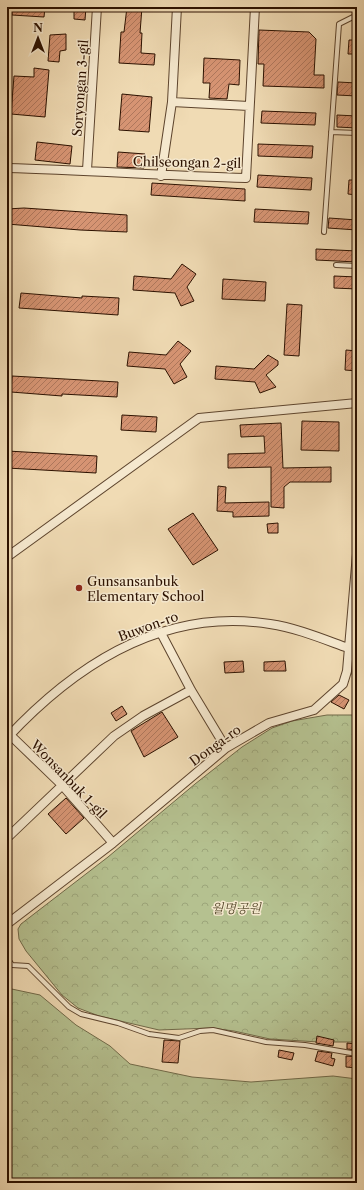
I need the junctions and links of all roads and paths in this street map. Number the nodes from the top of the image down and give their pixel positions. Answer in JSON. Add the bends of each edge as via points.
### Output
{"nodes":[{"id":1,"x":8,"y":7,"type":"edge"},
{"id":2,"x":98,"y":7,"type":"edge"},
{"id":3,"x":176,"y":7,"type":"edge"},
{"id":4,"x":255,"y":7,"type":"edge"},
{"id":5,"x":7,"y":15,"type":"edge"},
{"id":6,"x":357,"y":16,"type":"edge"},
{"id":7,"x":172,"y":102,"type":"junction"},
{"id":8,"x":249,"y":106,"type":"junction"},
{"id":9,"x":331,"y":132,"type":"junction"},
{"id":10,"x":357,"y":133,"type":"edge"},
{"id":11,"x":7,"y":168,"type":"edge"},
{"id":12,"x":87,"y":170,"type":"junction"},
{"id":13,"x":161,"y":176,"type":"junction"},
{"id":14,"x":324,"y":232,"type":"dead end"},
{"id":15,"x":336,"y":265,"type":"dead end"},
{"id":16,"x":357,"y":266,"type":"edge"},
{"id":17,"x":357,"y":402,"type":"edge"},
{"id":18,"x":357,"y":554,"type":"edge"},
{"id":19,"x":7,"y":557,"type":"edge"},
{"id":20,"x":161,"y":633,"type":"junction"},
{"id":21,"x":348,"y":648,"type":"junction"},
{"id":22,"x":191,"y":690,"type":"junction"},
{"id":23,"x":8,"y":735,"type":"edge"},
{"id":24,"x":226,"y":748,"type":"junction"},
{"id":25,"x":62,"y":785,"type":"junction"},
{"id":26,"x":7,"y":838,"type":"edge"},
{"id":27,"x":113,"y":843,"type":"junction"},
{"id":28,"x":7,"y":924,"type":"edge"},
{"id":29,"x":7,"y":958,"type":"edge"},
{"id":30,"x":357,"y":1054,"type":"edge"}],
"edges":[{"from":1,"to":5,"type":"street"},
{"from":2,"to":12,"type":"street","name":"Soryongan 3-gil"},
{"from":3,"to":7,"type":"street"},
{"from":4,"to":8,"type":"street","name":"Chilseongan 2-gil"},
{"from":6,"to":9,"type":"lane","via":[[339,24]]},
{"from":7,"to":8,"type":"street"},
{"from":7,"to":13,"type":"street"},
{"from":8,"to":13,"type":"street","name":"Chilseongan 2-gil","via":[[246,178]]},
{"from":9,"to":10,"type":"lane"},
{"from":9,"to":14,"type":"lane"},
{"from":11,"to":12,"type":"street","name":"Chilseongan 2-gil"},
{"from":12,"to":13,"type":"street","name":"Chilseongan 2-gil"},
{"from":15,"to":16,"type":"lane"},
{"from":17,"to":19,"type":"street","via":[[199,418]]},
{"from":18,"to":21,"type":"street","name":"Donga-ro"},
{"from":20,"to":21,"type":"street","name":"Buwon-ro","via":[[193,623],[249,622],[278,626]]},
{"from":20,"to":22,"type":"street"},
{"from":20,"to":23,"type":"street","name":"Buwon-ro","via":[[128,644],[97,661],[54,693]]},
{"from":21,"to":24,"type":"street","name":"Donga-ro","via":[[343,684],[333,695],[314,710],[269,723]]},
{"from":22,"to":24,"type":"street"},
{"from":22,"to":25,"type":"street","via":[[143,716],[114,736]]},
{"from":23,"to":25,"type":"street","name":"Wonsanbuk 1-gil"},
{"from":24,"to":27,"type":"street","name":"Donga-ro"},
{"from":25,"to":26,"type":"street"},
{"from":25,"to":27,"type":"street","name":"Wonsanbuk 1-gil"},
{"from":27,"to":28,"type":"street","name":"Donga-ro"},
{"from":29,"to":30,"type":"lane","via":[[12,965],[28,966],[69,1007],[81,1014],[149,1034],[179,1038],[213,1030],[266,1042],[305,1045]]}]}
